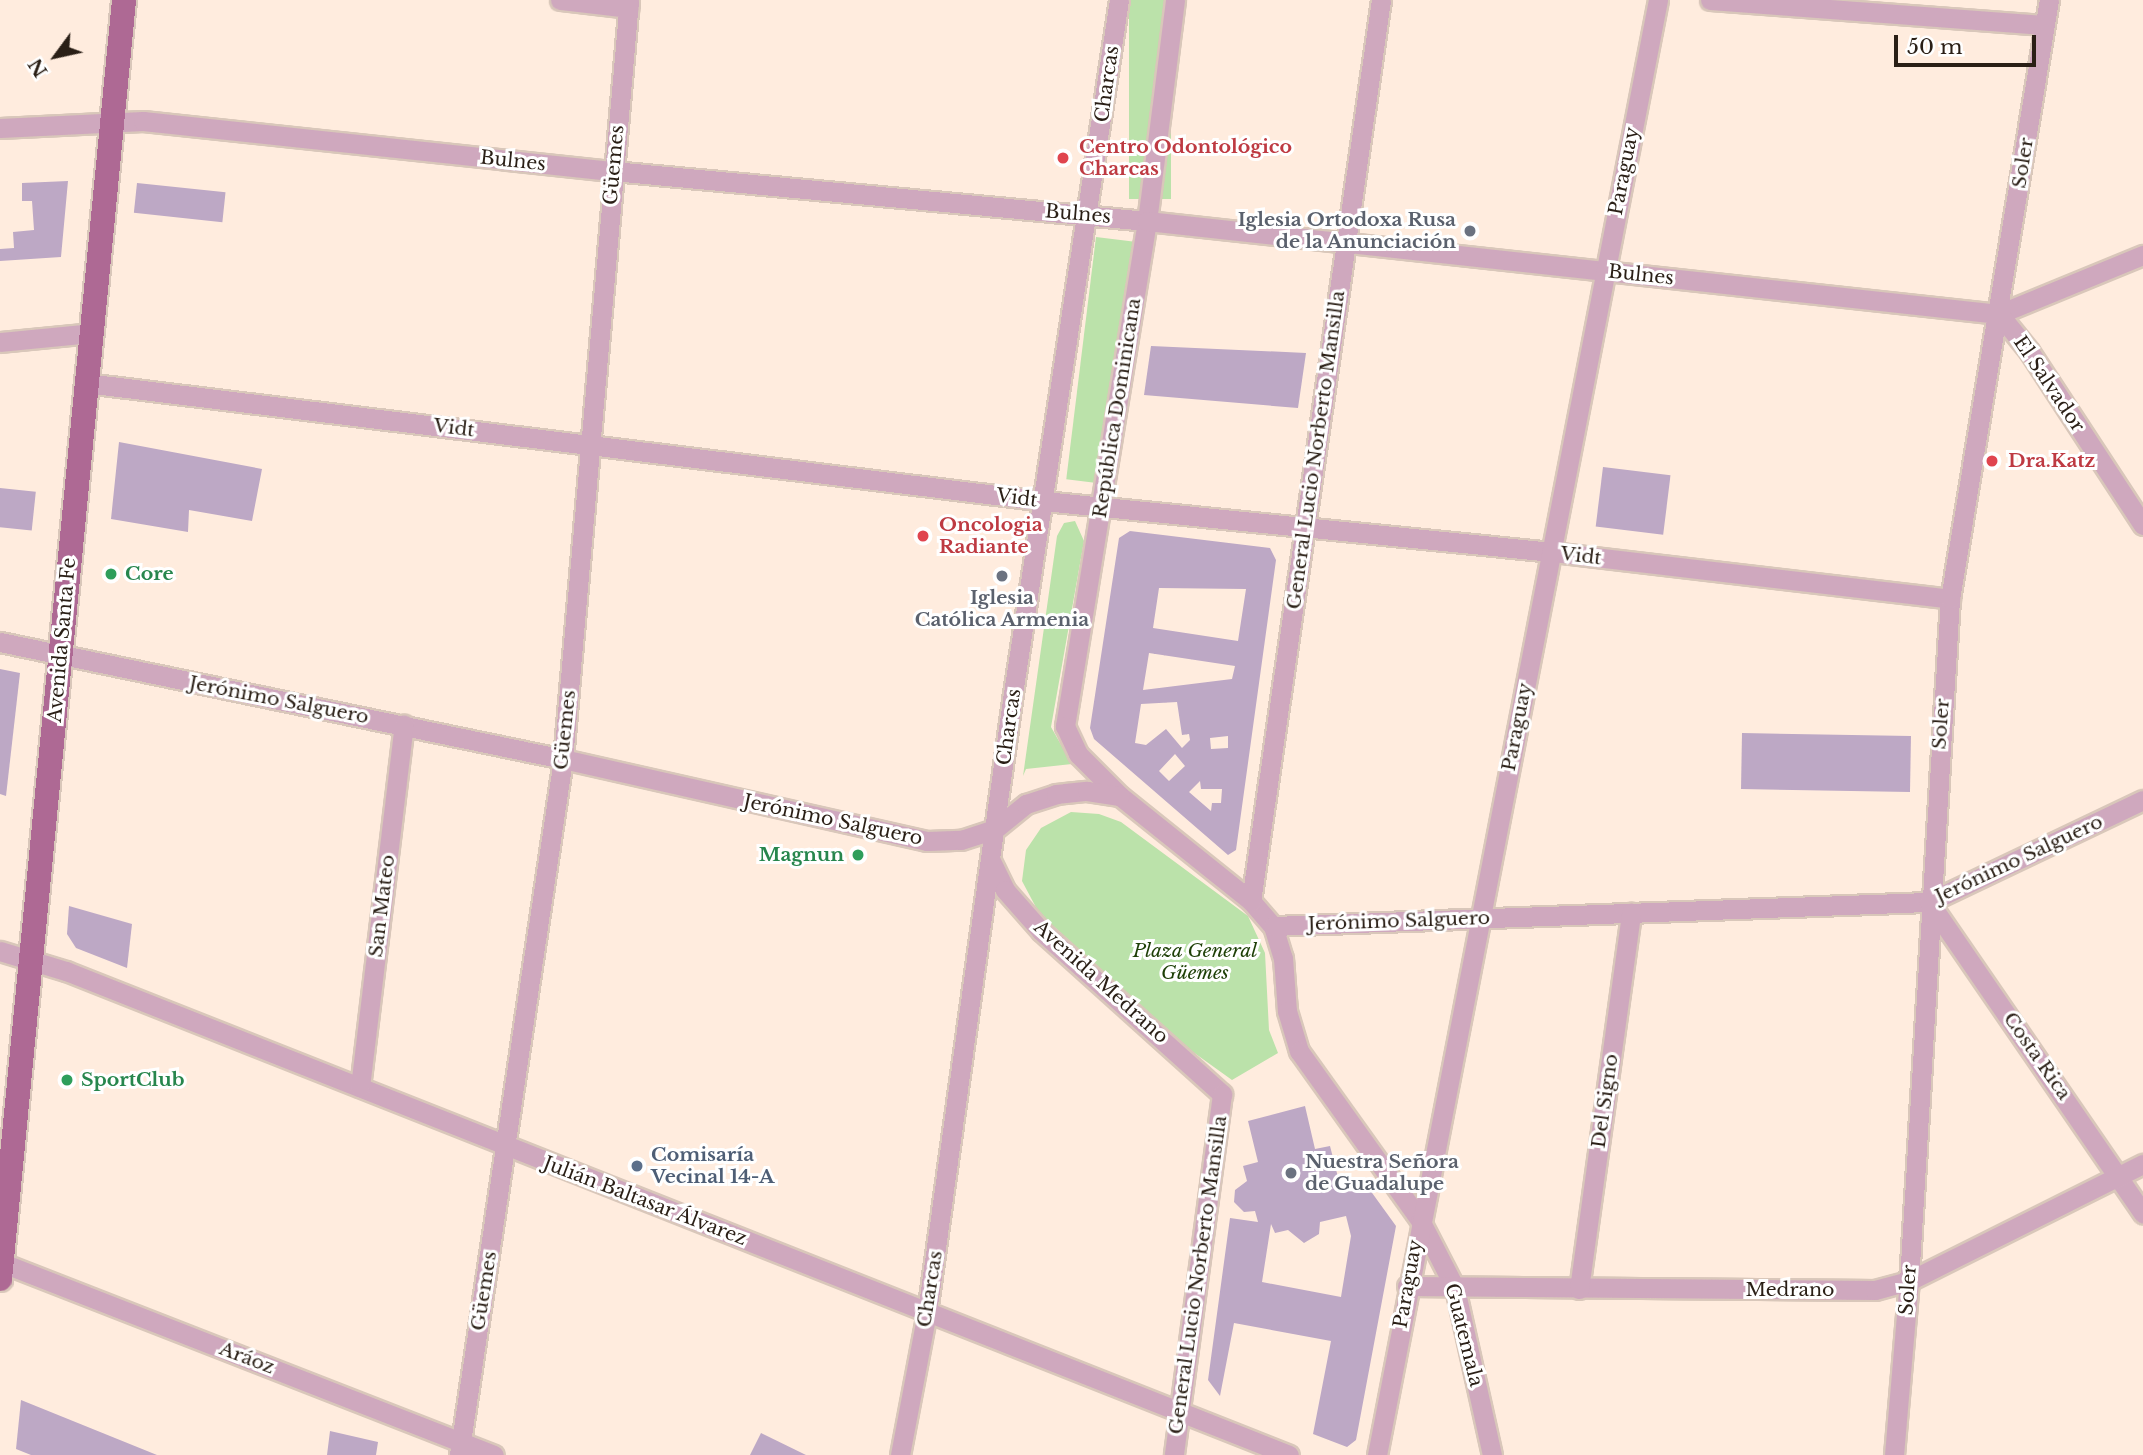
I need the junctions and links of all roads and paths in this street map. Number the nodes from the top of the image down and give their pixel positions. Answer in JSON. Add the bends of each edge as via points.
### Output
{"nodes":[{"id":1,"x":124,"y":0,"type":"edge"},
{"id":2,"x":560,"y":0,"type":"edge"},
{"id":3,"x":1119,"y":0,"type":"edge"},
{"id":4,"x":1175,"y":0,"type":"edge"},
{"id":5,"x":1381,"y":0,"type":"edge"},
{"id":6,"x":1658,"y":0,"type":"edge"},
{"id":7,"x":1710,"y":0,"type":"edge"},
{"id":8,"x":2049,"y":0,"type":"edge"},
{"id":9,"x":629,"y":4,"type":"edge"},
{"id":10,"x":2044,"y":25,"type":"junction"},
{"id":11,"x":111,"y":120,"type":"junction"},
{"id":12,"x":0,"y":128,"type":"edge"},
{"id":13,"x":613,"y":171,"type":"junction"},
{"id":14,"x":1088,"y":215,"type":"junction"},
{"id":15,"x":1147,"y":221,"type":"junction"},
{"id":16,"x":1346,"y":246,"type":"junction"},
{"id":17,"x":2143,"y":256,"type":"edge"},
{"id":18,"x":1605,"y":271,"type":"junction"},
{"id":19,"x":1999,"y":314,"type":"junction"},
{"id":20,"x":92,"y":333,"type":"junction"},
{"id":21,"x":0,"y":342,"type":"edge"},
{"id":22,"x":86,"y":383,"type":"junction"},
{"id":23,"x":592,"y":444,"type":"junction"},
{"id":24,"x":1044,"y":501,"type":"junction"},
{"id":25,"x":1102,"y":507,"type":"junction"},
{"id":26,"x":2143,"y":525,"type":"edge"},
{"id":27,"x":1304,"y":527,"type":"junction"},
{"id":28,"x":1552,"y":552,"type":"junction"},
{"id":29,"x":1950,"y":599,"type":"junction"},
{"id":30,"x":0,"y":642,"type":"edge"},
{"id":31,"x":61,"y":655,"type":"junction"},
{"id":32,"x":404,"y":725,"type":"junction"},
{"id":33,"x":563,"y":759,"type":"junction"},
{"id":34,"x":1120,"y":796,"type":"junction"},
{"id":35,"x":2143,"y":800,"type":"edge"},
{"id":36,"x":995,"y":829,"type":"junction"},
{"id":37,"x":991,"y":860,"type":"junction"},
{"id":38,"x":1251,"y":901,"type":"junction"},
{"id":39,"x":1929,"y":901,"type":"junction"},
{"id":40,"x":1631,"y":913,"type":"junction"},
{"id":41,"x":1480,"y":917,"type":"junction"},
{"id":42,"x":1273,"y":926,"type":"junction"},
{"id":43,"x":0,"y":951,"type":"edge"},
{"id":44,"x":30,"y":960,"type":"junction"},
{"id":45,"x":360,"y":1087,"type":"junction"},
{"id":46,"x":1222,"y":1094,"type":"joint"},
{"id":47,"x":505,"y":1146,"type":"junction"},
{"id":48,"x":2143,"y":1164,"type":"edge"},
{"id":49,"x":2120,"y":1175,"type":"junction"},
{"id":50,"x":2143,"y":1213,"type":"edge"},
{"id":51,"x":1420,"y":1220,"type":"junction"},
{"id":52,"x":0,"y":1268,"type":"edge"},
{"id":53,"x":1909,"y":1281,"type":"junction"},
{"id":54,"x":1407,"y":1286,"type":"junction"},
{"id":55,"x":1455,"y":1288,"type":"junction"},
{"id":56,"x":1579,"y":1289,"type":"junction"},
{"id":57,"x":927,"y":1312,"type":"junction"},
{"id":58,"x":1181,"y":1410,"type":"junction"},
{"id":59,"x":460,"y":1448,"type":"edge"},
{"id":60,"x":494,"y":1455,"type":"edge"},
{"id":61,"x":900,"y":1455,"type":"edge"},
{"id":62,"x":1174,"y":1455,"type":"edge"},
{"id":63,"x":1289,"y":1455,"type":"edge"},
{"id":64,"x":1377,"y":1455,"type":"edge"},
{"id":65,"x":1492,"y":1455,"type":"edge"},
{"id":66,"x":1894,"y":1455,"type":"edge"}],
"edges":[{"from":1,"to":11,"type":"main road","name":"Avenida Santa Fe"},
{"from":2,"to":9,"type":"street"},
{"from":3,"to":14,"type":"street","name":"Charcas"},
{"from":4,"to":15,"type":"street","name":"República Dominicana"},
{"from":5,"to":16,"type":"street","name":"General Lucio Norberto Mansilla"},
{"from":6,"to":18,"type":"street","name":"Paraguay"},
{"from":7,"to":10,"type":"street"},
{"from":8,"to":10,"type":"street","name":"Soler"},
{"from":9,"to":13,"type":"street","name":"Güemes"},
{"from":10,"to":19,"type":"street","name":"Soler"},
{"from":11,"to":12,"type":"street","name":"Bulnes"},
{"from":11,"to":13,"type":"street","name":"Bulnes"},
{"from":11,"to":20,"type":"main road","name":"Avenida Santa Fe"},
{"from":13,"to":14,"type":"street","name":"Bulnes"},
{"from":13,"to":23,"type":"street","name":"Güemes"},
{"from":14,"to":15,"type":"street","name":"Bulnes"},
{"from":14,"to":24,"type":"street","name":"Charcas"},
{"from":15,"to":16,"type":"street","name":"Bulnes"},
{"from":15,"to":25,"type":"street","name":"República Dominicana"},
{"from":16,"to":18,"type":"street","name":"Bulnes"},
{"from":16,"to":27,"type":"street","name":"General Lucio Norberto Mansilla"},
{"from":17,"to":19,"type":"street","name":"Bulnes"},
{"from":18,"to":19,"type":"street","name":"Bulnes"},
{"from":18,"to":28,"type":"street","name":"Paraguay"},
{"from":19,"to":26,"type":"street","name":"El Salvador","via":[[2029,351]]},
{"from":19,"to":29,"type":"street","name":"Soler"},
{"from":20,"to":21,"type":"street"},
{"from":20,"to":22,"type":"main road","name":"Avenida Santa Fe"},
{"from":22,"to":23,"type":"street","name":"Vidt"},
{"from":22,"to":31,"type":"main road","name":"Avenida Santa Fe"},
{"from":23,"to":24,"type":"street","name":"Vidt"},
{"from":23,"to":33,"type":"street","name":"Güemes"},
{"from":24,"to":25,"type":"street","name":"Vidt"},
{"from":24,"to":36,"type":"street","name":"Charcas"},
{"from":25,"to":27,"type":"street","name":"Vidt"},
{"from":25,"to":34,"type":"street","name":"República Dominicana","via":[[1065,726],[1078,754]]},
{"from":27,"to":28,"type":"street","name":"Vidt"},
{"from":27,"to":38,"type":"street","name":"General Lucio Norberto Mansilla"},
{"from":28,"to":29,"type":"street","name":"Vidt"},
{"from":28,"to":41,"type":"street","name":"Paraguay"},
{"from":29,"to":39,"type":"street","name":"Soler"},
{"from":30,"to":31,"type":"street","name":"Jerónimo Salguero"},
{"from":31,"to":32,"type":"street","name":"Jerónimo Salguero"},
{"from":31,"to":44,"type":"main road","name":"Avenida Santa Fe"},
{"from":32,"to":33,"type":"street","name":"Jerónimo Salguero"},
{"from":32,"to":45,"type":"street","name":"San Mateo"},
{"from":33,"to":36,"type":"street","name":"Jerónimo Salguero","via":[[927,841],[961,840]]},
{"from":33,"to":47,"type":"street","name":"Güemes"},
{"from":34,"to":36,"type":"street","name":"Jerónimo Salguero","via":[[1087,791],[1040,798]]},
{"from":34,"to":38,"type":"street"},
{"from":35,"to":39,"type":"street","name":"Jerónimo Salguero"},
{"from":36,"to":37,"type":"street","name":"Charcas"},
{"from":37,"to":46,"type":"street","name":"Avenida Medrano","via":[[1005,890],[1041,931]]},
{"from":37,"to":57,"type":"street","name":"Charcas"},
{"from":38,"to":42,"type":"street"},
{"from":39,"to":40,"type":"street","name":"Jerónimo Salguero"},
{"from":39,"to":49,"type":"street","name":"Costa Rica"},
{"from":39,"to":53,"type":"street","name":"Soler"},
{"from":40,"to":41,"type":"street","name":"Jerónimo Salguero"},
{"from":40,"to":56,"type":"street","name":"Del Signo"},
{"from":41,"to":42,"type":"street","name":"Jerónimo Salguero"},
{"from":41,"to":51,"type":"street","name":"Paraguay"},
{"from":42,"to":51,"type":"street","via":[[1283,958],[1287,1011],[1299,1051]]},
{"from":43,"to":44,"type":"street","name":"Julián Baltasar Álvarez"},
{"from":44,"to":45,"type":"street","name":"Julián Baltasar Álvarez"},
{"from":44,"to":52,"type":"main road","name":"Avenida Santa Fe"},
{"from":45,"to":47,"type":"street","name":"Julián Baltasar Álvarez"},
{"from":46,"to":58,"type":"street","name":"General Lucio Norberto Mansilla"},
{"from":47,"to":57,"type":"street","name":"Julián Baltasar Álvarez"},
{"from":47,"to":59,"type":"street","name":"Güemes"},
{"from":48,"to":49,"type":"street","name":"Medrano"},
{"from":49,"to":50,"type":"street","name":"Costa Rica"},
{"from":49,"to":53,"type":"street","name":"Medrano"},
{"from":51,"to":54,"type":"street","name":"Paraguay"},
{"from":51,"to":55,"type":"street","name":"Guatemala"},
{"from":52,"to":59,"type":"street","name":"Aráoz"},
{"from":53,"to":56,"type":"street","name":"Medrano","via":[[1875,1290]]},
{"from":53,"to":66,"type":"street","name":"Soler"},
{"from":54,"to":55,"type":"street","name":"Medrano"},
{"from":54,"to":64,"type":"street","name":"Paraguay"},
{"from":55,"to":56,"type":"street","name":"Medrano"},
{"from":55,"to":65,"type":"street","name":"Guatemala"},
{"from":57,"to":58,"type":"street","name":"Julián Baltasar Álvarez"},
{"from":57,"to":61,"type":"street","name":"Charcas"},
{"from":58,"to":62,"type":"street","name":"General Lucio Norberto Mansilla"},
{"from":58,"to":63,"type":"street","name":"Julián Baltasar Álvarez"},
{"from":59,"to":60,"type":"street","name":"Aráoz"}]}
